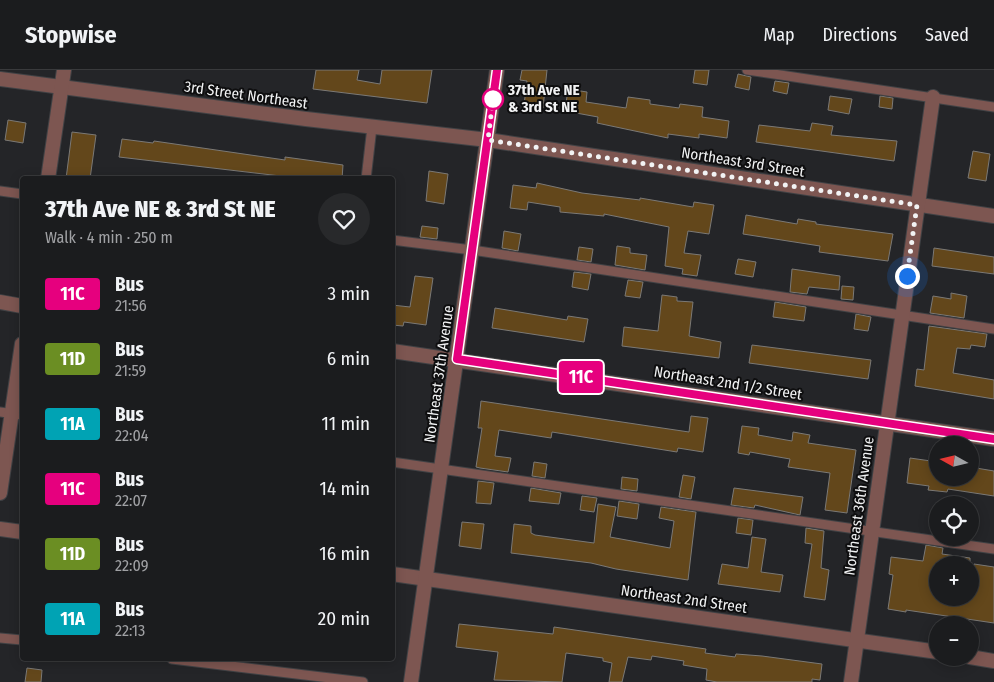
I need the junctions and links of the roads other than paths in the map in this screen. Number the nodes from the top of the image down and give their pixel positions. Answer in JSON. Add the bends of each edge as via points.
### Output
{"nodes":[{"id":1,"x":64,"y":70,"type":"edge"},
{"id":2,"x":497,"y":70,"type":"edge"},
{"id":3,"x":747,"y":70,"type":"edge"},
{"id":4,"x":0,"y":79,"type":"edge"},
{"id":5,"x":61,"y":86,"type":"junction"},
{"id":6,"x":933,"y":97,"type":"junction"},
{"id":7,"x":994,"y":107,"type":"edge"},
{"id":8,"x":372,"y":127,"type":"junction"},
{"id":9,"x":488,"y":140,"type":"junction"},
{"id":10,"x":48,"y":176,"type":"edge"},
{"id":11,"x":366,"y":176,"type":"edge"},
{"id":12,"x":0,"y":191,"type":"edge"},
{"id":13,"x":20,"y":194,"type":"edge"},
{"id":14,"x":917,"y":205,"type":"junction"},
{"id":15,"x":994,"y":216,"type":"edge"},
{"id":16,"x":395,"y":240,"type":"edge"},
{"id":17,"x":472,"y":250,"type":"junction"},
{"id":18,"x":0,"y":302,"type":"edge"},
{"id":19,"x":20,"y":306,"type":"edge"},
{"id":20,"x":902,"y":315,"type":"junction"},
{"id":21,"x":994,"y":328,"type":"edge"},
{"id":22,"x":395,"y":351,"type":"edge"},
{"id":23,"x":20,"y":357,"type":"edge"},
{"id":24,"x":457,"y":359,"type":"junction"},
{"id":25,"x":11,"y":414,"type":"edge"},
{"id":26,"x":887,"y":423,"type":"junction"},
{"id":27,"x":994,"y":438,"type":"edge"},
{"id":28,"x":395,"y":462,"type":"edge"},
{"id":29,"x":442,"y":468,"type":"junction"},
{"id":30,"x":0,"y":493,"type":"edge"},
{"id":31,"x":0,"y":529,"type":"edge"},
{"id":32,"x":872,"y":531,"type":"junction"},
{"id":33,"x":20,"y":532,"type":"edge"},
{"id":34,"x":994,"y":549,"type":"edge"},
{"id":35,"x":395,"y":574,"type":"edge"},
{"id":36,"x":426,"y":578,"type":"junction"},
{"id":37,"x":0,"y":638,"type":"edge"},
{"id":38,"x":20,"y":640,"type":"edge"},
{"id":39,"x":857,"y":641,"type":"junction"},
{"id":40,"x":929,"y":651,"type":"edge"},
{"id":41,"x":979,"y":658,"type":"edge"},
{"id":42,"x":189,"y":661,"type":"edge"},
{"id":43,"x":994,"y":661,"type":"edge"},
{"id":44,"x":363,"y":682,"type":"edge"},
{"id":45,"x":411,"y":682,"type":"edge"},
{"id":46,"x":851,"y":682,"type":"edge"}],
"edges":[{"from":1,"to":5,"type":"street"},
{"from":2,"to":9,"type":"street","name":"Northeast 37th Avenue"},
{"from":3,"to":6,"type":"lane"},
{"from":4,"to":5,"type":"street","name":"3rd Street Northeast"},
{"from":5,"to":8,"type":"street","name":"3rd Street Northeast"},
{"from":5,"to":10,"type":"street"},
{"from":6,"to":7,"type":"lane"},
{"from":6,"to":14,"type":"street","name":"Northeast 36th Avenue"},
{"from":8,"to":9,"type":"street","name":"3rd Street Northeast"},
{"from":8,"to":11,"type":"lane"},
{"from":9,"to":14,"type":"street","name":"Northeast 3rd Street"},
{"from":9,"to":17,"type":"street","name":"Northeast 37th Avenue"},
{"from":12,"to":13,"type":"lane"},
{"from":14,"to":15,"type":"street","name":"Northeast 3rd Street"},
{"from":14,"to":20,"type":"street","name":"Northeast 36th Avenue"},
{"from":16,"to":17,"type":"lane"},
{"from":17,"to":20,"type":"lane"},
{"from":17,"to":24,"type":"street","name":"Northeast 37th Avenue"},
{"from":18,"to":19,"type":"street"},
{"from":20,"to":21,"type":"lane"},
{"from":20,"to":26,"type":"street","name":"Northeast 36th Avenue"},
{"from":22,"to":24,"type":"street","name":"Northeast 2nd 1/2 Street"},
{"from":23,"to":25,"type":"street"},
{"from":24,"to":26,"type":"street","name":"Northeast 2nd 1/2 Street"},
{"from":24,"to":29,"type":"street","name":"Northeast 37th Avenue"},
{"from":25,"to":30,"type":"street"},
{"from":26,"to":27,"type":"street","name":"Northeast 2nd 1/2 Street"},
{"from":26,"to":32,"type":"street","name":"Northeast 36th Avenue"},
{"from":28,"to":29,"type":"lane"},
{"from":29,"to":32,"type":"lane"},
{"from":29,"to":36,"type":"street","name":"Northeast 37th Avenue"},
{"from":31,"to":33,"type":"street"},
{"from":32,"to":34,"type":"lane"},
{"from":32,"to":39,"type":"street","name":"Northeast 36th Avenue"},
{"from":35,"to":36,"type":"street","name":"Northeast 2nd Street"},
{"from":36,"to":39,"type":"street","name":"Northeast 2nd Street"},
{"from":36,"to":45,"type":"street","name":"Northeast 37th Avenue"},
{"from":37,"to":38,"type":"lane"},
{"from":39,"to":40,"type":"street","name":"Northeast 2nd Street"},
{"from":39,"to":46,"type":"street","name":"Northeast 36th Avenue"},
{"from":41,"to":43,"type":"street"},
{"from":42,"to":44,"type":"lane"}]}
